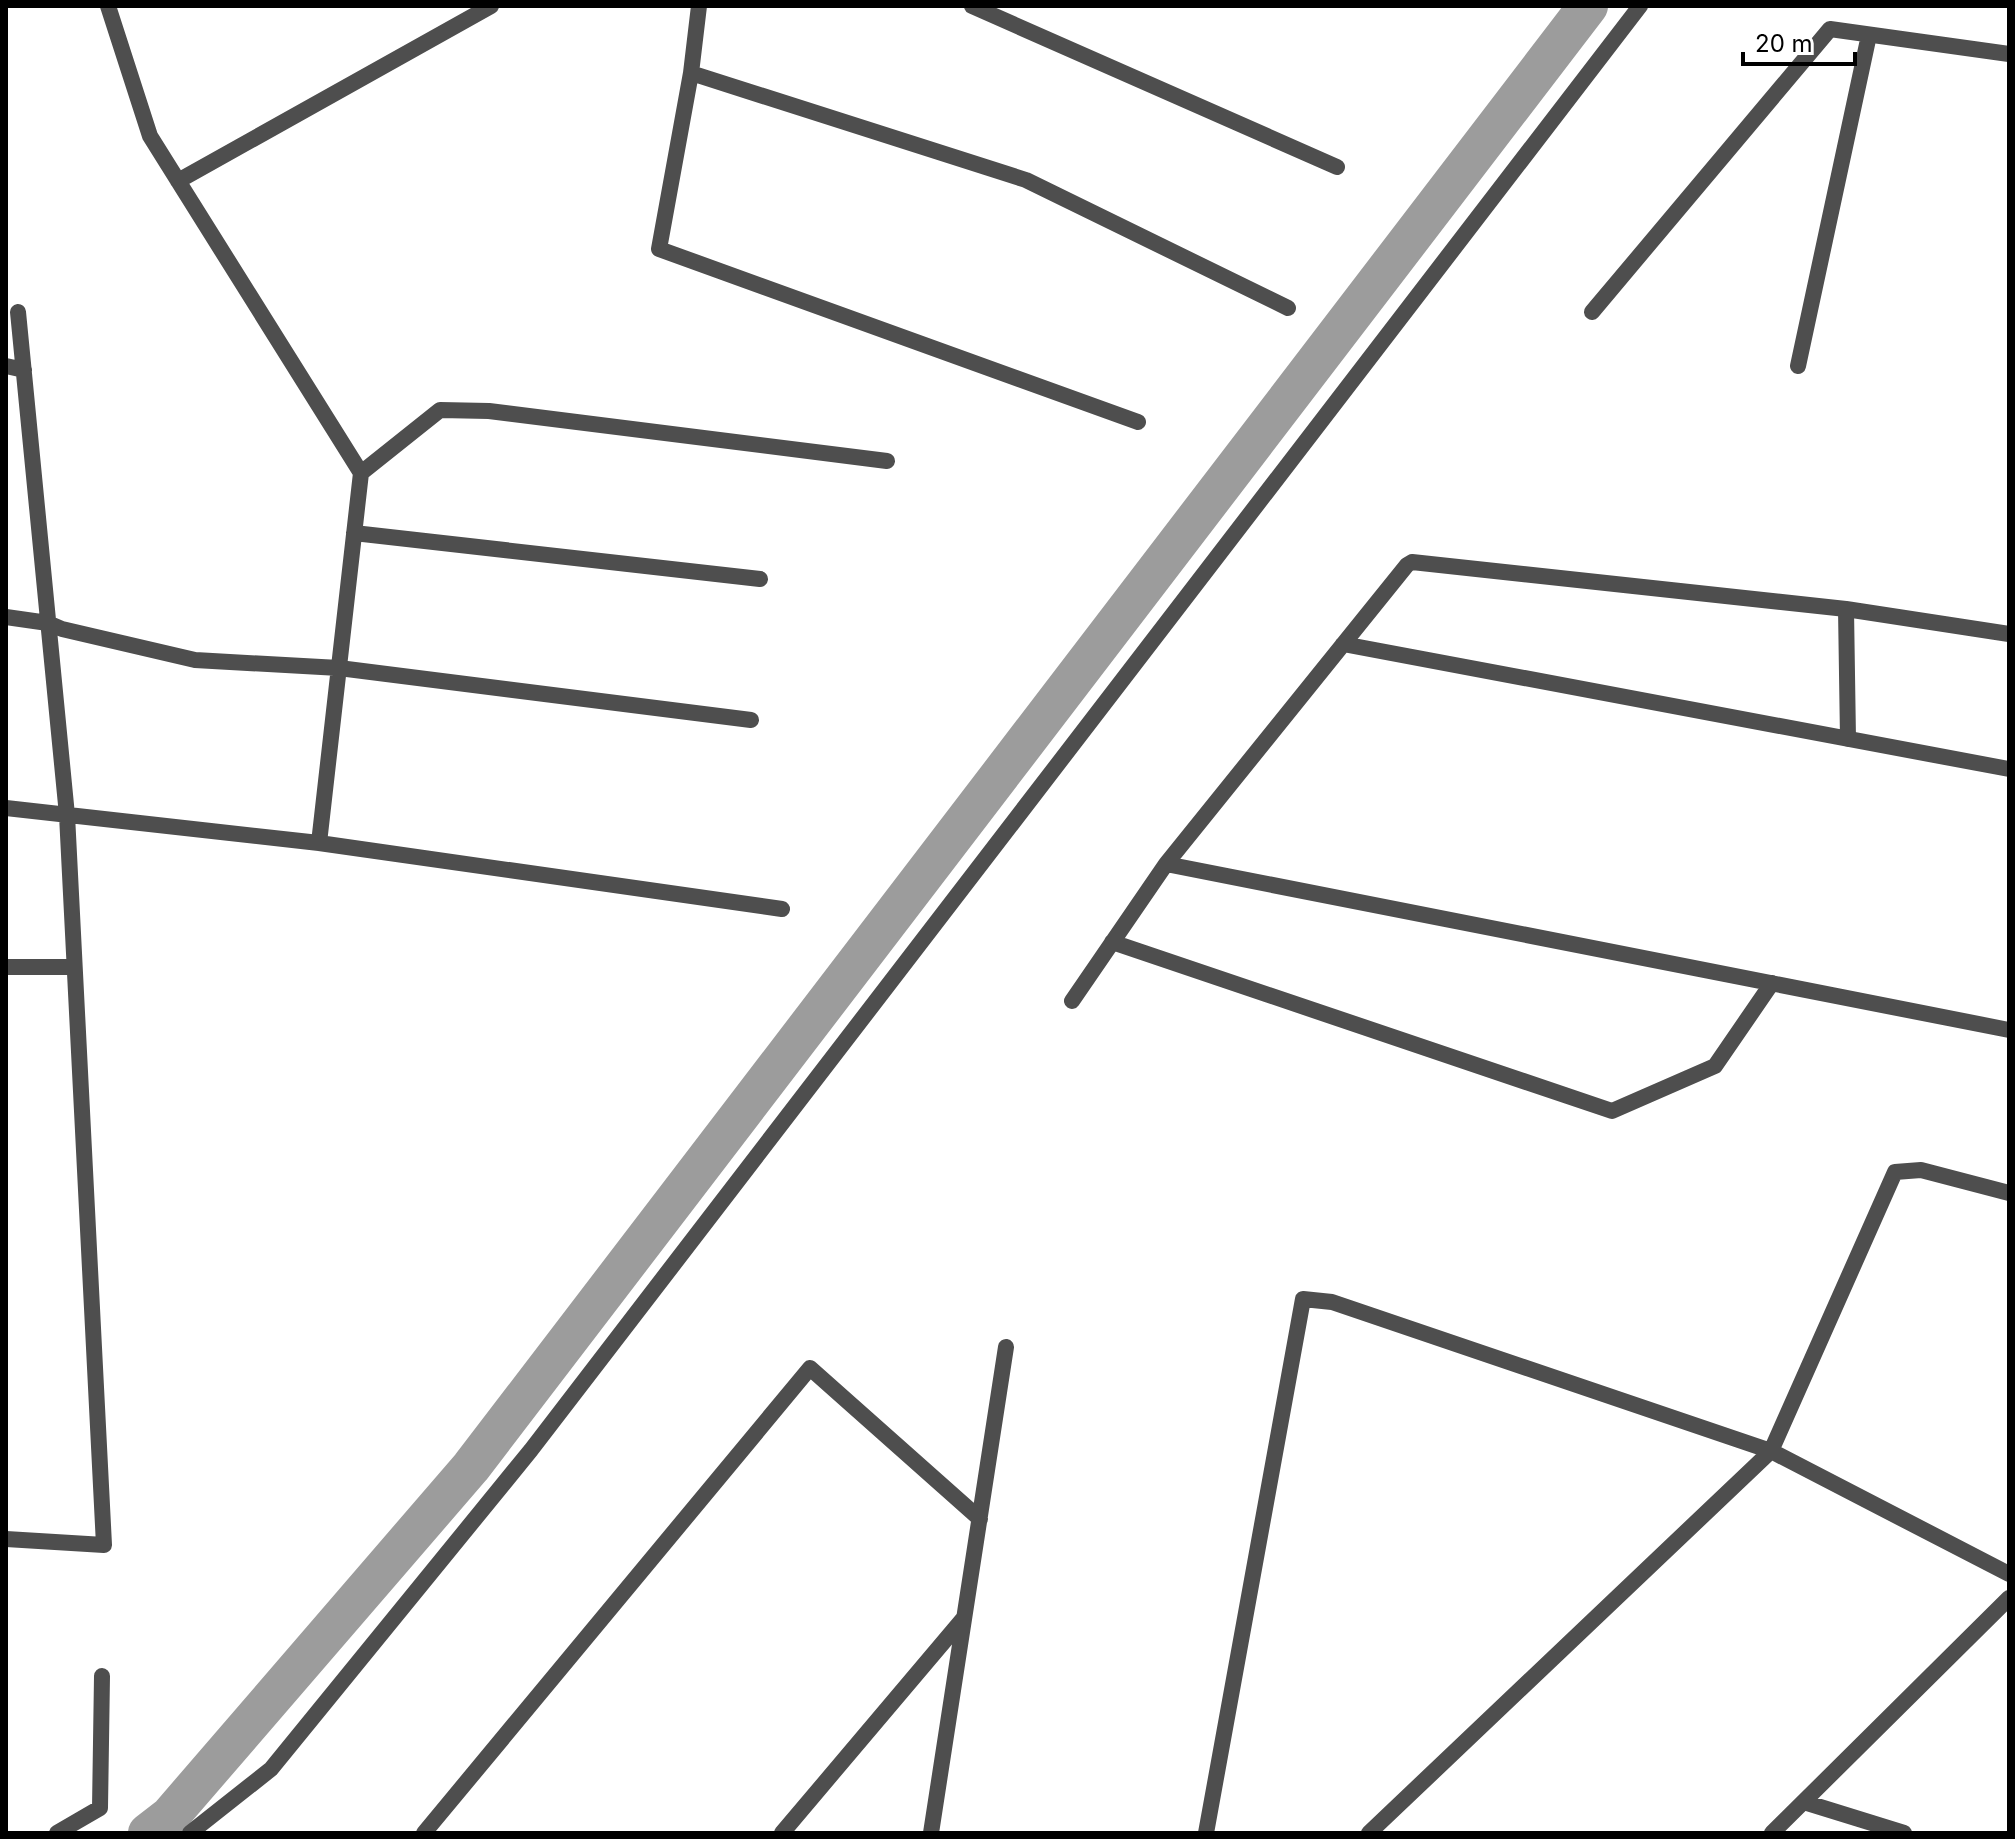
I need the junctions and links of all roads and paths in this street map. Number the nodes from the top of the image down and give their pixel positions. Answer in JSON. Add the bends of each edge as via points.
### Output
{"nodes":[{"id":1,"x":108,"y":6,"type":"edge"},
{"id":2,"x":491,"y":6,"type":"edge"},
{"id":3,"x":699,"y":6,"type":"edge"},
{"id":4,"x":972,"y":6,"type":"edge"},
{"id":5,"x":1640,"y":6,"type":"edge"},
{"id":6,"x":1869,"y":35,"type":"junction"},
{"id":7,"x":2009,"y":54,"type":"edge"},
{"id":8,"x":691,"y":73,"type":"junction"},
{"id":9,"x":1337,"y":167,"type":"dead end"},
{"id":10,"x":178,"y":181,"type":"junction"},
{"id":11,"x":1288,"y":308,"type":"dead end"},
{"id":12,"x":18,"y":312,"type":"dead end"},
{"id":13,"x":1592,"y":312,"type":"dead end"},
{"id":14,"x":6,"y":366,"type":"edge"},
{"id":15,"x":1798,"y":366,"type":"dead end"},
{"id":16,"x":24,"y":370,"type":"junction"},
{"id":17,"x":1138,"y":422,"type":"dead end"},
{"id":18,"x":887,"y":461,"type":"dead end"},
{"id":19,"x":361,"y":473,"type":"junction"},
{"id":20,"x":354,"y":533,"type":"junction"},
{"id":21,"x":760,"y":579,"type":"dead end"},
{"id":22,"x":1846,"y":609,"type":"junction"},
{"id":23,"x":6,"y":617,"type":"edge"},
{"id":24,"x":48,"y":623,"type":"junction"},
{"id":25,"x":2009,"y":634,"type":"edge"},
{"id":26,"x":1343,"y":644,"type":"junction"},
{"id":27,"x":339,"y":668,"type":"junction"},
{"id":28,"x":751,"y":720,"type":"dead end"},
{"id":29,"x":1848,"y":739,"type":"junction"},
{"id":30,"x":2009,"y":769,"type":"edge"},
{"id":31,"x":6,"y":808,"type":"edge"},
{"id":32,"x":67,"y":815,"type":"junction"},
{"id":33,"x":319,"y":843,"type":"junction"},
{"id":34,"x":1166,"y":864,"type":"junction"},
{"id":35,"x":782,"y":909,"type":"dead end"},
{"id":36,"x":1112,"y":942,"type":"junction"},
{"id":37,"x":6,"y":967,"type":"edge"},
{"id":38,"x":74,"y":967,"type":"junction"},
{"id":39,"x":1772,"y":983,"type":"junction"},
{"id":40,"x":1072,"y":1001,"type":"dead end"},
{"id":41,"x":2009,"y":1030,"type":"edge"},
{"id":42,"x":2009,"y":1193,"type":"edge"},
{"id":43,"x":1006,"y":1347,"type":"dead end"},
{"id":44,"x":1771,"y":1451,"type":"junction"},
{"id":45,"x":980,"y":1519,"type":"junction"},
{"id":46,"x":6,"y":1539,"type":"edge"},
{"id":47,"x":2009,"y":1574,"type":"edge"},
{"id":48,"x":2009,"y":1598,"type":"edge"},
{"id":49,"x":964,"y":1618,"type":"junction"},
{"id":50,"x":102,"y":1676,"type":"dead end"},
{"id":51,"x":1804,"y":1802,"type":"junction"},
{"id":52,"x":57,"y":1833,"type":"edge"},
{"id":53,"x":190,"y":1833,"type":"edge"},
{"id":54,"x":424,"y":1833,"type":"edge"},
{"id":55,"x":782,"y":1833,"type":"edge"},
{"id":56,"x":931,"y":1833,"type":"edge"},
{"id":57,"x":1206,"y":1833,"type":"edge"},
{"id":58,"x":1369,"y":1833,"type":"edge"},
{"id":59,"x":1772,"y":1833,"type":"edge"},
{"id":60,"x":1904,"y":1833,"type":"edge"}],
"edges":[{"from":1,"to":10,"type":"street","via":[[150,136]]},
{"from":2,"to":10,"type":"street"},
{"from":3,"to":8,"type":"street"},
{"from":4,"to":9,"type":"street"},
{"from":5,"to":53,"type":"street","via":[[531,1450],[271,1769]]},
{"from":6,"to":7,"type":"street"},
{"from":6,"to":13,"type":"street","via":[[1830,29]]},
{"from":6,"to":15,"type":"street"},
{"from":8,"to":11,"type":"street","via":[[1026,180]]},
{"from":8,"to":17,"type":"street","via":[[659,249]]},
{"from":10,"to":19,"type":"street"},
{"from":12,"to":16,"type":"street"},
{"from":14,"to":16,"type":"street"},
{"from":16,"to":24,"type":"street"},
{"from":18,"to":19,"type":"street","via":[[489,411],[440,410]]},
{"from":19,"to":20,"type":"street"},
{"from":20,"to":21,"type":"street"},
{"from":20,"to":27,"type":"street"},
{"from":22,"to":25,"type":"street"},
{"from":22,"to":26,"type":"street","via":[[1416,562],[1407,565]]},
{"from":22,"to":29,"type":"street"},
{"from":23,"to":24,"type":"street"},
{"from":24,"to":27,"type":"street","via":[[195,660]]},
{"from":24,"to":32,"type":"street"},
{"from":26,"to":29,"type":"street"},
{"from":26,"to":34,"type":"street"},
{"from":27,"to":28,"type":"street"},
{"from":27,"to":33,"type":"street"},
{"from":29,"to":30,"type":"street"},
{"from":31,"to":32,"type":"street"},
{"from":32,"to":33,"type":"street"},
{"from":32,"to":38,"type":"street"},
{"from":33,"to":35,"type":"street"},
{"from":34,"to":36,"type":"street"},
{"from":34,"to":39,"type":"street"},
{"from":36,"to":39,"type":"street","via":[[1612,1111],[1715,1066]]},
{"from":36,"to":40,"type":"street"},
{"from":37,"to":38,"type":"street"},
{"from":38,"to":46,"type":"street","via":[[104,1545]]},
{"from":39,"to":41,"type":"street"},
{"from":42,"to":44,"type":"street","via":[[1921,1170],[1895,1172]]},
{"from":43,"to":45,"type":"street"},
{"from":44,"to":47,"type":"street"},
{"from":44,"to":57,"type":"street","via":[[1332,1302],[1303,1299]]},
{"from":44,"to":58,"type":"street"},
{"from":45,"to":49,"type":"street"},
{"from":45,"to":54,"type":"street","via":[[810,1368]]},
{"from":48,"to":51,"type":"street"},
{"from":49,"to":55,"type":"street"},
{"from":49,"to":56,"type":"street"},
{"from":50,"to":52,"type":"street","via":[[100,1808]]},
{"from":51,"to":59,"type":"street"},
{"from":51,"to":60,"type":"street"}]}
